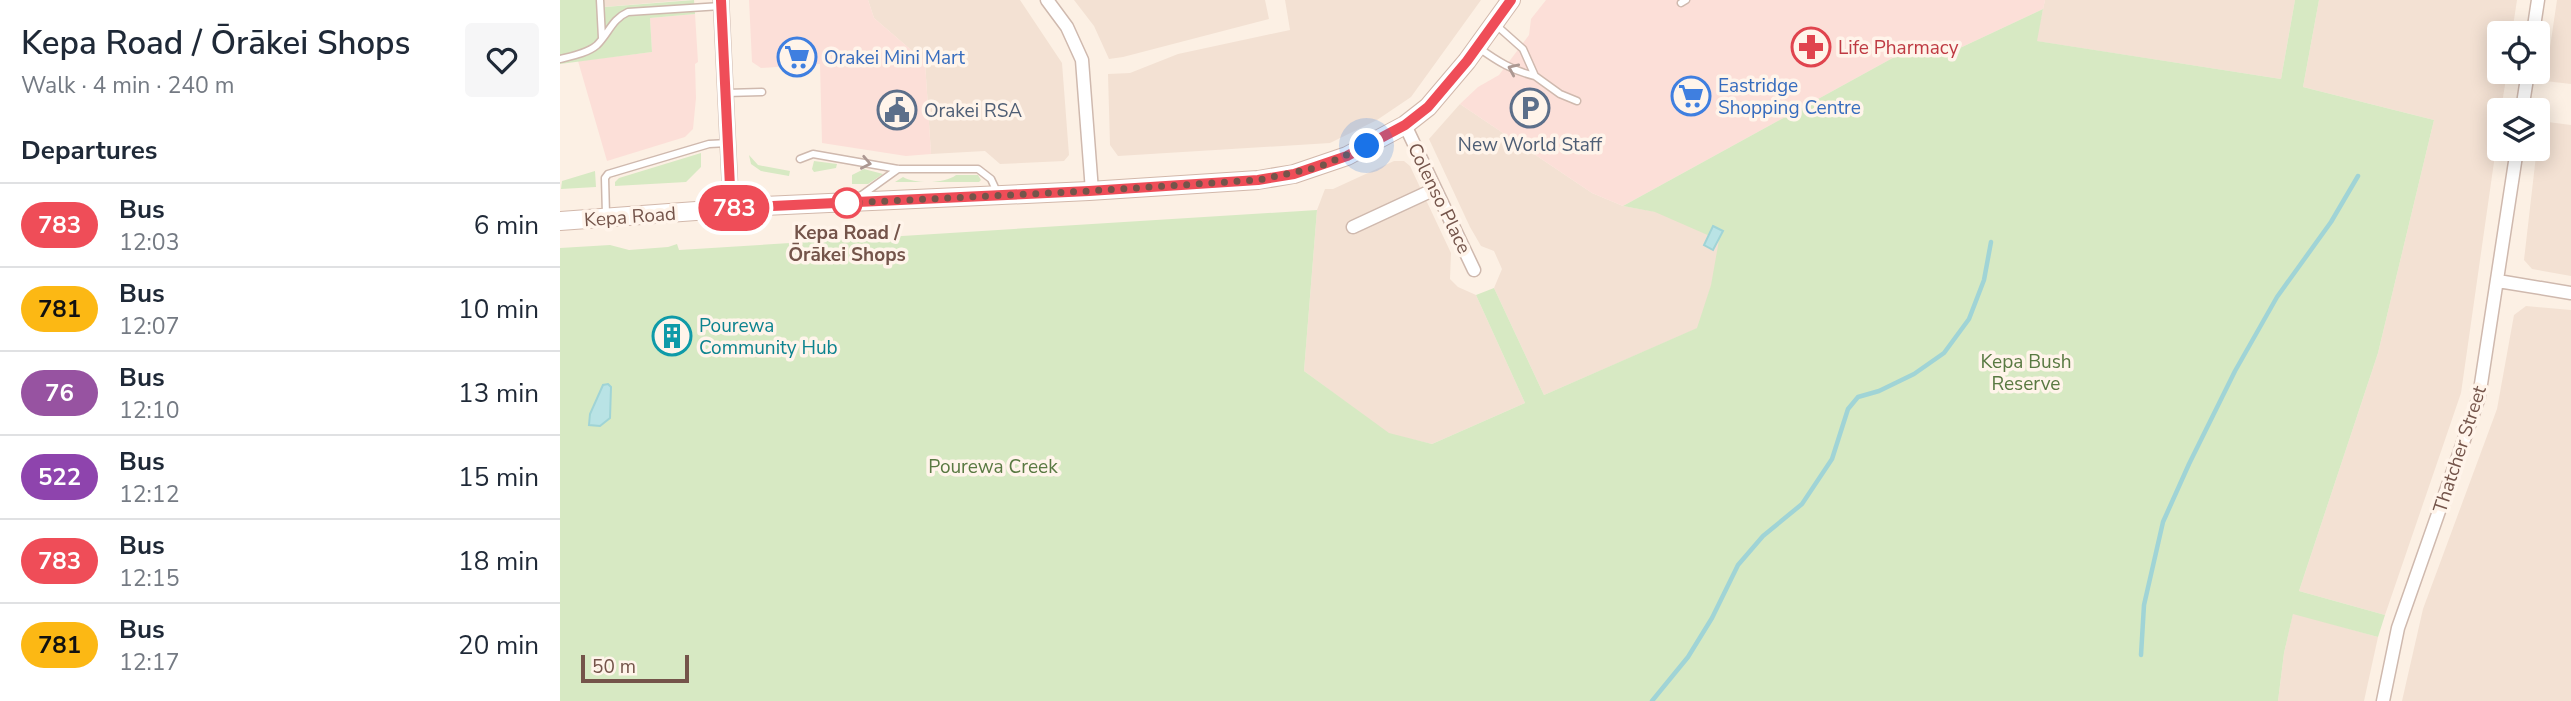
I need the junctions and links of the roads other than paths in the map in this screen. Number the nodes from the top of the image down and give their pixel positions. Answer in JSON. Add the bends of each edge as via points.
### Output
{"nodes":[{"id":1,"x":600,"y":0,"type":"edge"},
{"id":2,"x":1047,"y":0,"type":"edge"},
{"id":3,"x":1511,"y":0,"type":"edge"},
{"id":4,"x":2538,"y":0,"type":"edge"},
{"id":5,"x":721,"y":3,"type":"edge"},
{"id":6,"x":2535,"y":21,"type":"edge"},
{"id":7,"x":1494,"y":24,"type":"junction"},
{"id":8,"x":602,"y":38,"type":"junction"},
{"id":9,"x":1478,"y":47,"type":"junction"},
{"id":10,"x":560,"y":59,"type":"edge"},
{"id":11,"x":1535,"y":76,"type":"junction"},
{"id":12,"x":762,"y":92,"type":"dead end"},
{"id":13,"x":725,"y":93,"type":"junction"},
{"id":14,"x":1577,"y":101,"type":"dead end"},
{"id":15,"x":1405,"y":125,"type":"junction"},
{"id":16,"x":728,"y":143,"type":"junction"},
{"id":17,"x":800,"y":159,"type":"dead end"},
{"id":18,"x":2515,"y":161,"type":"edge"},
{"id":19,"x":898,"y":169,"type":"junction"},
{"id":20,"x":1435,"y":189,"type":"junction"},
{"id":21,"x":1092,"y":191,"type":"junction"},
{"id":22,"x":999,"y":196,"type":"junction"},
{"id":23,"x":851,"y":202,"type":"junction"},
{"id":24,"x":731,"y":208,"type":"junction"},
{"id":25,"x":606,"y":217,"type":"junction"},
{"id":26,"x":560,"y":221,"type":"edge"},
{"id":27,"x":1353,"y":227,"type":"dead end"},
{"id":28,"x":1474,"y":270,"type":"dead end"},
{"id":29,"x":2498,"y":281,"type":"junction"},
{"id":30,"x":2571,"y":293,"type":"edge"},
{"id":31,"x":2383,"y":701,"type":"edge"}],
"edges":[{"from":1,"to":8,"type":"lane"},
{"from":2,"to":21,"type":"street","via":[[1071,34],[1082,60]]},
{"from":3,"to":7,"type":"main road","name":"Kepa Road"},
{"from":4,"to":6,"type":"street"},
{"from":5,"to":8,"type":"lane","via":[[628,12],[617,18]]},
{"from":5,"to":13,"type":"street"},
{"from":7,"to":9,"type":"main road","name":"Kepa Road"},
{"from":7,"to":11,"type":"lane","via":[[1523,49]]},
{"from":8,"to":10,"type":"lane","via":[[588,50]]},
{"from":11,"to":9,"type":"lane","one_way":true,"via":[[1503,64]]},
{"from":9,"to":15,"type":"main road","name":"Kepa Road","via":[[1428,107]]},
{"from":11,"to":14,"type":"lane"},
{"from":12,"to":13,"type":"lane"},
{"from":13,"to":16,"type":"street"},
{"from":15,"to":20,"type":"street","name":"Colenso Place"},
{"from":15,"to":21,"type":"main road","name":"Kepa Road","via":[[1347,156],[1294,174]]},
{"from":16,"to":24,"type":"street"},
{"from":16,"to":25,"type":"lane","via":[[709,144],[608,174]]},
{"from":17,"to":19,"type":"lane","one_way":true,"via":[[813,154]]},
{"from":18,"to":29,"type":"street","name":"Thatcher Street"},
{"from":19,"to":22,"type":"lane","via":[[978,169],[991,179]]},
{"from":19,"to":23,"type":"lane"},
{"from":20,"to":27,"type":"street"},
{"from":20,"to":28,"type":"street","name":"Colenso Place"},
{"from":21,"to":22,"type":"main road","name":"Kepa Road"},
{"from":22,"to":23,"type":"main road","name":"Kepa Road"},
{"from":23,"to":24,"type":"main road","name":"Kepa Road"},
{"from":24,"to":25,"type":"main road","name":"Kepa Road"},
{"from":25,"to":26,"type":"main road","name":"Kepa Road"},
{"from":29,"to":30,"type":"street"},
{"from":29,"to":31,"type":"street","name":"Thatcher Street","via":[[2479,397],[2398,628]]}]}
